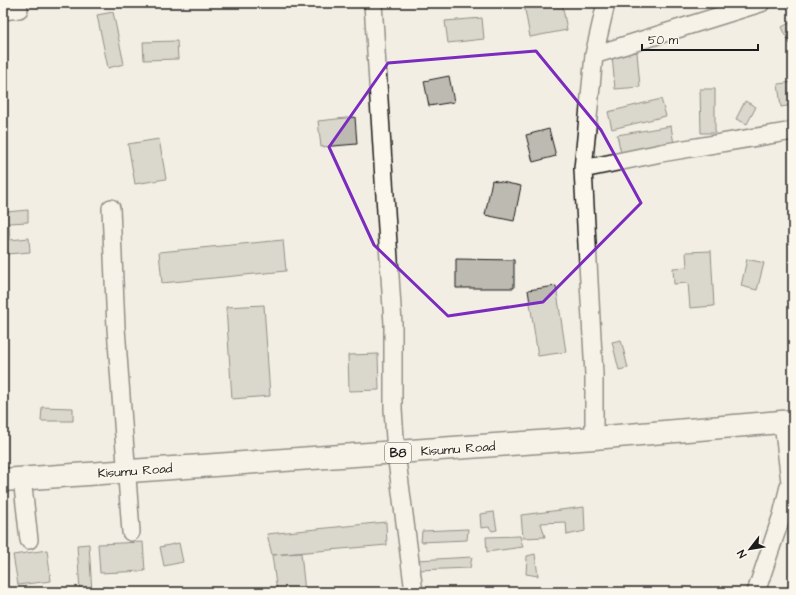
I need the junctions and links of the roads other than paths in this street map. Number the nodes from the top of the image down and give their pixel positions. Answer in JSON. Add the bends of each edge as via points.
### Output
{"nodes":[{"id":1,"x":373,"y":3,"type":"edge"},
{"id":2,"x":606,"y":3,"type":"edge"},
{"id":3,"x":761,"y":3,"type":"edge"},
{"id":4,"x":594,"y":55,"type":"junction"},
{"id":5,"x":793,"y":131,"type":"edge"},
{"id":6,"x":583,"y":169,"type":"junction"},
{"id":7,"x":111,"y":208,"type":"dead end"},
{"id":8,"x":788,"y":422,"type":"edge"},
{"id":9,"x":594,"y":438,"type":"junction"},
{"id":10,"x":396,"y":453,"type":"junction"},
{"id":11,"x":126,"y":470,"type":"junction"},
{"id":12,"x":13,"y":479,"type":"edge"},
{"id":13,"x":131,"y":532,"type":"dead end"},
{"id":14,"x":29,"y":540,"type":"dead end"},
{"id":15,"x":414,"y":592,"type":"edge"},
{"id":16,"x":756,"y":592,"type":"edge"}],
"edges":[{"from":1,"to":10,"type":"street","via":[[390,253]]},
{"from":2,"to":4,"type":"street"},
{"from":3,"to":4,"type":"street"},
{"from":4,"to":6,"type":"street"},
{"from":5,"to":6,"type":"street"},
{"from":6,"to":9,"type":"street","via":[[594,375]]},
{"from":7,"to":11,"type":"street"},
{"from":8,"to":9,"type":"highway","name":"Kisumu Road","number":"B8"},
{"from":8,"to":16,"type":"street","via":[[790,482],[782,516]]},
{"from":9,"to":10,"type":"highway","name":"Kisumu Road","number":"B8"},
{"from":10,"to":11,"type":"highway","name":"Kisumu Road","number":"B8"},
{"from":10,"to":15,"type":"street"},
{"from":11,"to":12,"type":"highway","name":"Kisumu Road","number":"B8"},
{"from":11,"to":13,"type":"street"},
{"from":12,"to":14,"type":"street"}]}
